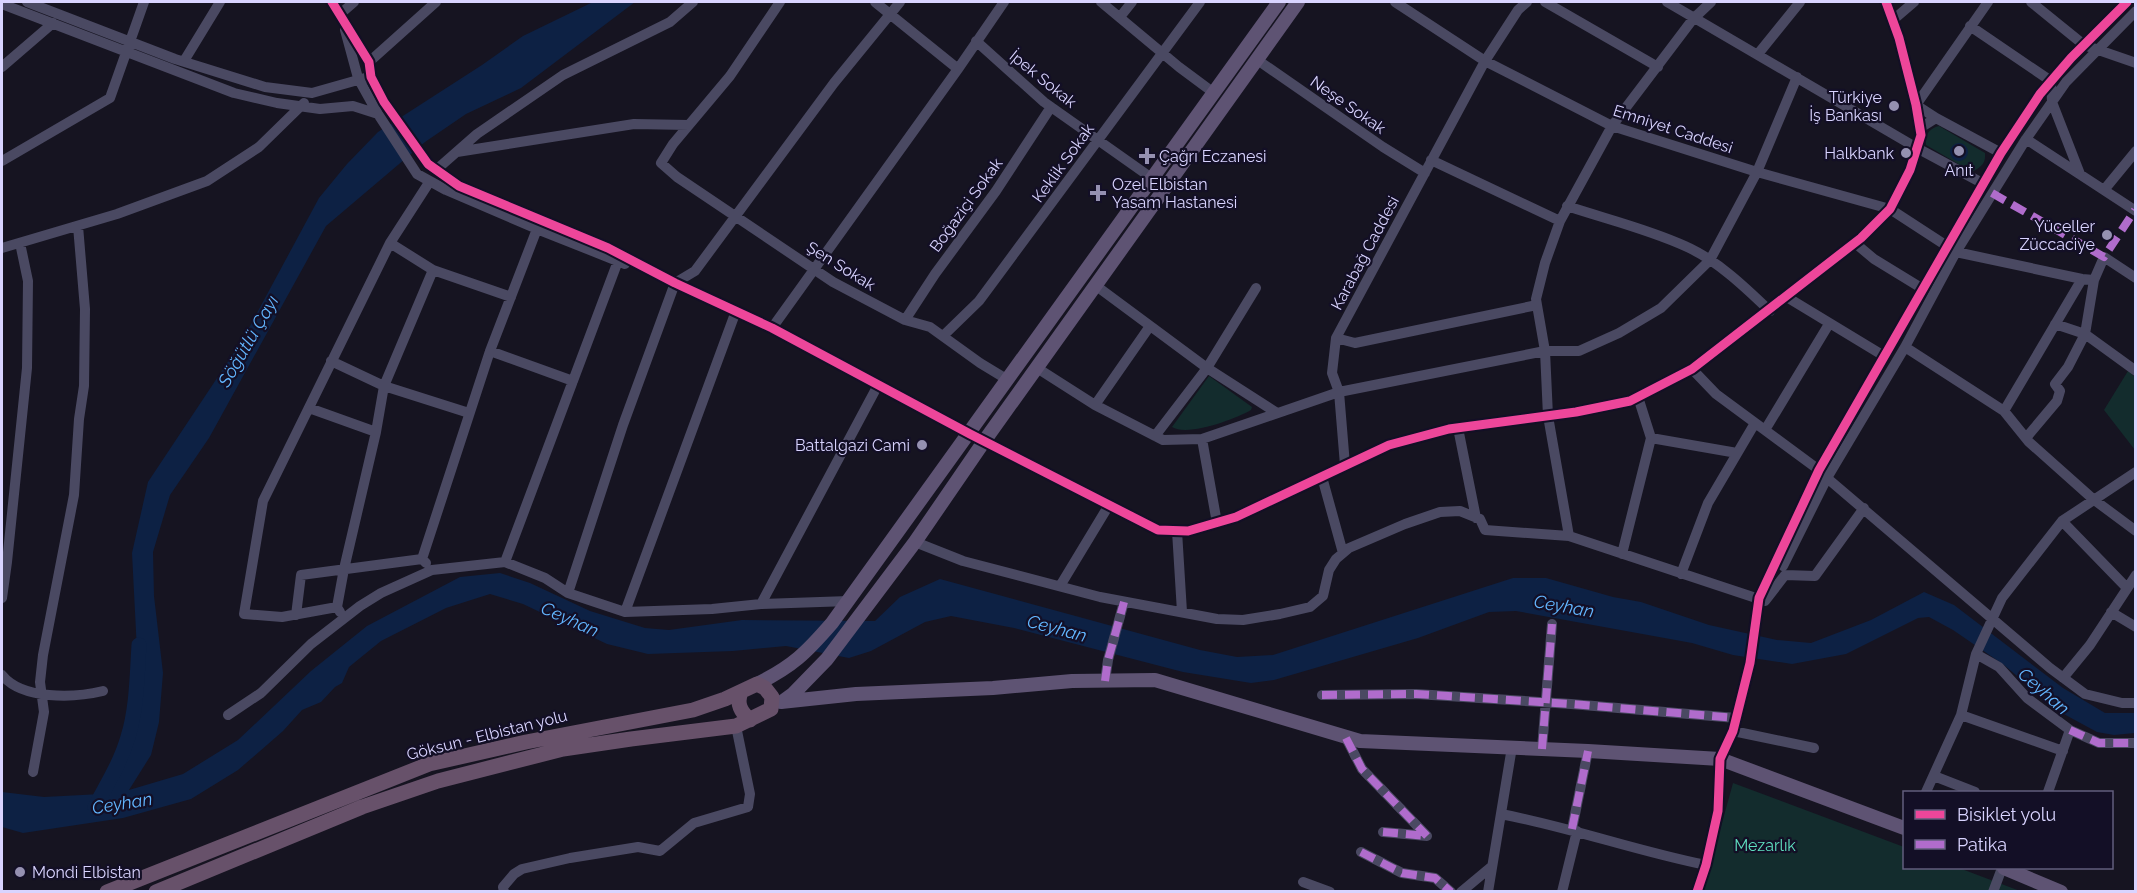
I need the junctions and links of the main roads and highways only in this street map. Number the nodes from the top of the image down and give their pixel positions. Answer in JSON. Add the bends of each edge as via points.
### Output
{"nodes":[{"id":1,"x":1279,"y":2,"type":"edge"},
{"id":2,"x":1298,"y":2,"type":"edge"},
{"id":3,"x":757,"y":684,"type":"junction"},
{"id":4,"x":741,"y":692,"type":"junction"},
{"id":5,"x":776,"y":706,"type":"junction"},
{"id":6,"x":743,"y":723,"type":"junction"},
{"id":7,"x":1903,"y":827,"type":"edge"},
{"id":8,"x":2010,"y":869,"type":"edge"},
{"id":9,"x":107,"y":891,"type":"edge"},
{"id":10,"x":156,"y":891,"type":"edge"},
{"id":11,"x":2061,"y":891,"type":"edge"}],
"edges":[{"from":1,"to":3,"type":"main road","name":"Göksun - Elbistan yolu","via":[[849,601],[804,655]]},
{"from":2,"to":5,"type":"main road","name":"Göksun - Elbistan yolu","via":[[915,542],[827,659]]},
{"from":3,"to":4,"type":"highway","name":"Göksun - Elbistan yolu"},
{"from":3,"to":5,"type":"highway","via":[[765,688]]},
{"from":4,"to":6,"type":"highway"},
{"from":4,"to":9,"type":"highway","name":"Göksun - Elbistan yolu","via":[[693,710],[429,764]]},
{"from":5,"to":6,"type":"highway","name":"Göksun - Elbistan yolu"},
{"from":5,"to":7,"type":"main road","via":[[856,693],[1155,680],[1360,741],[1720,759]]},
{"from":6,"to":10,"type":"highway","name":"Göksun - Elbistan yolu","via":[[563,749],[438,781],[362,807]]},
{"from":8,"to":11,"type":"main road"}]}
